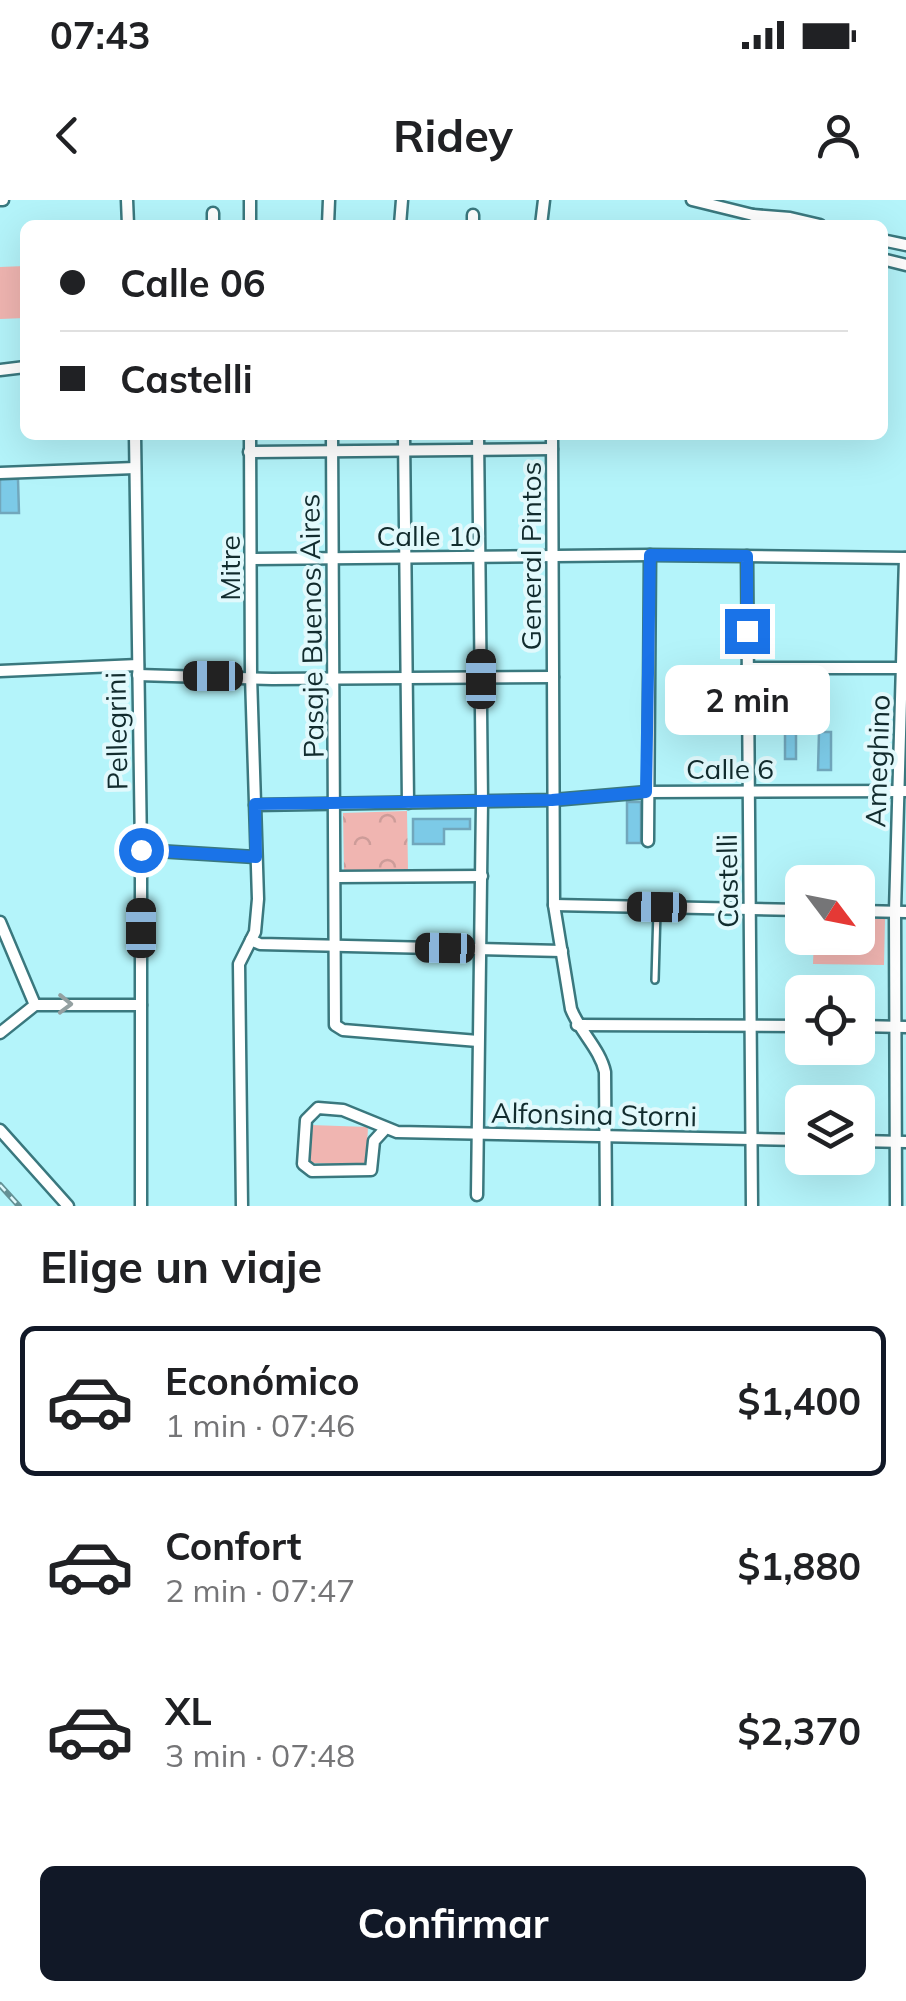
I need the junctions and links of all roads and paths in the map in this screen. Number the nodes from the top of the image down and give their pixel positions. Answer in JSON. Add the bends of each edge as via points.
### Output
{"nodes":[{"id":1,"x":692,"y":200,"type":"edge"},
{"id":2,"x":754,"y":215,"type":"junction"},
{"id":3,"x":764,"y":220,"type":"edge"},
{"id":4,"x":799,"y":220,"type":"edge"},
{"id":5,"x":135,"y":440,"type":"edge"},
{"id":6,"x":250,"y":440,"type":"edge"},
{"id":7,"x":332,"y":440,"type":"edge"},
{"id":8,"x":404,"y":440,"type":"edge"},
{"id":9,"x":478,"y":440,"type":"edge"},
{"id":10,"x":552,"y":440,"type":"edge"},
{"id":11,"x":552,"y":449,"type":"junction"},
{"id":12,"x":405,"y":450,"type":"junction"},
{"id":13,"x":478,"y":450,"type":"junction"},
{"id":14,"x":332,"y":451,"type":"junction"},
{"id":15,"x":250,"y":452,"type":"junction"},
{"id":16,"x":135,"y":468,"type":"junction"},
{"id":17,"x":0,"y":473,"type":"edge"},
{"id":18,"x":650,"y":555,"type":"junction"},
{"id":19,"x":747,"y":556,"type":"junction"},
{"id":20,"x":333,"y":557,"type":"junction"},
{"id":21,"x":480,"y":557,"type":"junction"},
{"id":22,"x":406,"y":558,"type":"junction"},
{"id":23,"x":553,"y":558,"type":"junction"},
{"id":24,"x":906,"y":558,"type":"edge"},
{"id":25,"x":252,"y":559,"type":"junction"},
{"id":26,"x":747,"y":668,"type":"junction"},
{"id":27,"x":904,"y":668,"type":"edge"},
{"id":28,"x":138,"y":670,"type":"junction"},
{"id":29,"x":0,"y":672,"type":"edge"},
{"id":30,"x":251,"y":676,"type":"junction"},
{"id":31,"x":554,"y":677,"type":"junction"},
{"id":32,"x":332,"y":679,"type":"junction"},
{"id":33,"x":406,"y":679,"type":"junction"},
{"id":34,"x":481,"y":679,"type":"junction"},
{"id":35,"x":748,"y":790,"type":"junction"},
{"id":36,"x":902,"y":790,"type":"edge"},
{"id":37,"x":646,"y":792,"type":"junction"},
{"id":38,"x":552,"y":800,"type":"junction"},
{"id":39,"x":482,"y":801,"type":"junction"},
{"id":40,"x":408,"y":803,"type":"junction"},
{"id":41,"x":255,"y":804,"type":"junction"},
{"id":42,"x":336,"y":804,"type":"junction"},
{"id":43,"x":648,"y":840,"type":"dead end"},
{"id":44,"x":141,"y":850,"type":"junction"},
{"id":45,"x":256,"y":857,"type":"junction"},
{"id":46,"x":482,"y":876,"type":"junction"},
{"id":47,"x":336,"y":877,"type":"junction"},
{"id":48,"x":554,"y":905,"type":"junction"},
{"id":49,"x":657,"y":907,"type":"junction"},
{"id":50,"x":750,"y":909,"type":"junction"},
{"id":51,"x":785,"y":910,"type":"edge"},
{"id":52,"x":900,"y":911,"type":"edge"},
{"id":53,"x":0,"y":922,"type":"edge"},
{"id":54,"x":251,"y":940,"type":"junction"},
{"id":55,"x":336,"y":946,"type":"junction"},
{"id":56,"x":481,"y":950,"type":"junction"},
{"id":57,"x":562,"y":950,"type":"junction"},
{"id":58,"x":655,"y":980,"type":"dead end"},
{"id":59,"x":35,"y":1005,"type":"junction"},
{"id":60,"x":141,"y":1005,"type":"junction"},
{"id":61,"x":577,"y":1025,"type":"junction"},
{"id":62,"x":751,"y":1025,"type":"junction"},
{"id":63,"x":785,"y":1026,"type":"edge"},
{"id":64,"x":875,"y":1026,"type":"edge"},
{"id":65,"x":900,"y":1027,"type":"edge"},
{"id":66,"x":0,"y":1033,"type":"edge"},
{"id":67,"x":478,"y":1042,"type":"junction"},
{"id":68,"x":385,"y":1129,"type":"junction"},
{"id":69,"x":0,"y":1130,"type":"edge"},
{"id":70,"x":476,"y":1135,"type":"junction"},
{"id":71,"x":606,"y":1136,"type":"junction"},
{"id":72,"x":752,"y":1139,"type":"junction"},
{"id":73,"x":785,"y":1140,"type":"edge"},
{"id":74,"x":875,"y":1142,"type":"edge"},
{"id":75,"x":901,"y":1142,"type":"edge"},
{"id":76,"x":477,"y":1194,"type":"dead end"},
{"id":77,"x":68,"y":1206,"type":"edge"},
{"id":78,"x":141,"y":1206,"type":"edge"},
{"id":79,"x":242,"y":1206,"type":"edge"},
{"id":80,"x":606,"y":1206,"type":"edge"},
{"id":81,"x":752,"y":1206,"type":"edge"},
{"id":82,"x":896,"y":1206,"type":"edge"}],
"edges":[{"from":1,"to":2,"type":"street"},
{"from":2,"to":3,"type":"street"},
{"from":2,"to":4,"type":"street"},
{"from":5,"to":16,"type":"street","name":"Pellegrini"},
{"from":6,"to":15,"type":"street","name":"Mitre"},
{"from":7,"to":14,"type":"street","name":"Pasaje Buenos Aires"},
{"from":8,"to":12,"type":"street"},
{"from":9,"to":13,"type":"street"},
{"from":10,"to":11,"type":"street","name":"General Pintos"},
{"from":11,"to":13,"type":"street"},
{"from":11,"to":23,"type":"street","name":"General Pintos"},
{"from":12,"to":13,"type":"street"},
{"from":12,"to":14,"type":"street"},
{"from":12,"to":22,"type":"street"},
{"from":13,"to":21,"type":"street"},
{"from":14,"to":15,"type":"street"},
{"from":14,"to":20,"type":"street","name":"Pasaje Buenos Aires"},
{"from":15,"to":25,"type":"street","name":"Mitre"},
{"from":16,"to":17,"type":"street"},
{"from":16,"to":28,"type":"street","name":"Pellegrini"},
{"from":18,"to":19,"type":"street","name":"Calle 10"},
{"from":18,"to":23,"type":"street","name":"Calle 10"},
{"from":18,"to":37,"type":"street"},
{"from":19,"to":24,"type":"street","name":"Calle 10"},
{"from":19,"to":26,"type":"street","name":"Castelli"},
{"from":20,"to":22,"type":"street","name":"Calle 10"},
{"from":20,"to":25,"type":"street","name":"Calle 10"},
{"from":20,"to":32,"type":"street","name":"Pasaje Buenos Aires"},
{"from":21,"to":22,"type":"street","name":"Calle 10"},
{"from":21,"to":23,"type":"street","name":"Calle 10"},
{"from":21,"to":34,"type":"street"},
{"from":22,"to":33,"type":"street"},
{"from":23,"to":31,"type":"street","name":"General Pintos"},
{"from":24,"to":27,"type":"street","name":"Ameghino"},
{"from":25,"to":30,"type":"street","name":"Mitre"},
{"from":26,"to":27,"type":"street"},
{"from":26,"to":35,"type":"street","name":"Castelli"},
{"from":27,"to":36,"type":"street","name":"Ameghino"},
{"from":28,"to":29,"type":"street"},
{"from":28,"to":30,"type":"street"},
{"from":28,"to":44,"type":"street","name":"Pellegrini"},
{"from":30,"to":32,"type":"street"},
{"from":30,"to":41,"type":"street","name":"Mitre"},
{"from":31,"to":34,"type":"street"},
{"from":31,"to":38,"type":"street","name":"General Pintos"},
{"from":32,"to":33,"type":"street"},
{"from":32,"to":42,"type":"street","name":"Pasaje Buenos Aires"},
{"from":33,"to":34,"type":"street"},
{"from":33,"to":40,"type":"street"},
{"from":34,"to":39,"type":"street"},
{"from":35,"to":36,"type":"street","name":"Calle 6"},
{"from":35,"to":37,"type":"street","name":"Calle 6"},
{"from":35,"to":50,"type":"street","name":"Castelli"},
{"from":36,"to":52,"type":"street","name":"Ameghino"},
{"from":37,"to":38,"type":"street","name":"Calle 6"},
{"from":37,"to":43,"type":"street"},
{"from":38,"to":39,"type":"street","name":"Calle 6"},
{"from":38,"to":48,"type":"street","name":"General Pintos"},
{"from":39,"to":40,"type":"street","name":"Calle 6"},
{"from":39,"to":46,"type":"street"},
{"from":40,"to":42,"type":"street","name":"Calle 6"},
{"from":41,"to":42,"type":"street","name":"Calle 6"},
{"from":41,"to":45,"type":"street","name":"Mitre"},
{"from":42,"to":47,"type":"street","name":"Pasaje Buenos Aires"},
{"from":44,"to":45,"type":"street"},
{"from":44,"to":60,"type":"street","name":"Pellegrini"},
{"from":45,"to":54,"type":"street","name":"Mitre","via":[[258,911]]},
{"from":46,"to":47,"type":"street"},
{"from":46,"to":56,"type":"street"},
{"from":47,"to":55,"type":"street","name":"Pasaje Buenos Aires"},
{"from":48,"to":49,"type":"street"},
{"from":48,"to":57,"type":"street","name":"General Pintos"},
{"from":49,"to":50,"type":"street"},
{"from":49,"to":58,"type":"lane"},
{"from":50,"to":51,"type":"street"},
{"from":50,"to":62,"type":"street","name":"Castelli"},
{"from":52,"to":65,"type":"street","name":"Ameghino"},
{"from":53,"to":59,"type":"street"},
{"from":54,"to":55,"type":"street"},
{"from":54,"to":79,"type":"street","name":"Mitre","via":[[239,964]]},
{"from":55,"to":56,"type":"street"},
{"from":55,"to":67,"type":"street","name":"Pasaje Buenos Aires","via":[[338,1029]]},
{"from":56,"to":57,"type":"street"},
{"from":56,"to":67,"type":"street"},
{"from":57,"to":61,"type":"street","name":"General Pintos"},
{"from":59,"to":60,"type":"street","one_way":true},
{"from":59,"to":66,"type":"street"},
{"from":60,"to":78,"type":"street","name":"Pellegrini"},
{"from":61,"to":62,"type":"street"},
{"from":61,"to":71,"type":"street","name":"General Pintos","via":[[602,1060]]},
{"from":62,"to":63,"type":"street"},
{"from":62,"to":72,"type":"street","name":"Castelli"},
{"from":64,"to":65,"type":"street"},
{"from":65,"to":75,"type":"street","name":"Ameghino"},
{"from":67,"to":70,"type":"street"},
{"from":68,"to":68,"type":"street","name":"Alfonsina Storni","via":[[374,1141],[371,1170],[312,1172],[303,1164],[312,1110],[343,1110]]},
{"from":68,"to":70,"type":"street","name":"Alfonsina Storni"},
{"from":69,"to":77,"type":"street"},
{"from":70,"to":71,"type":"street","name":"Alfonsina Storni"},
{"from":70,"to":76,"type":"street"},
{"from":71,"to":72,"type":"street","name":"Alfonsina Storni"},
{"from":71,"to":80,"type":"street","name":"General Pintos"},
{"from":72,"to":73,"type":"street","name":"Alfonsina Storni"},
{"from":72,"to":81,"type":"street","name":"Castelli"},
{"from":74,"to":75,"type":"street"},
{"from":75,"to":82,"type":"street","name":"Ameghino"}]}
